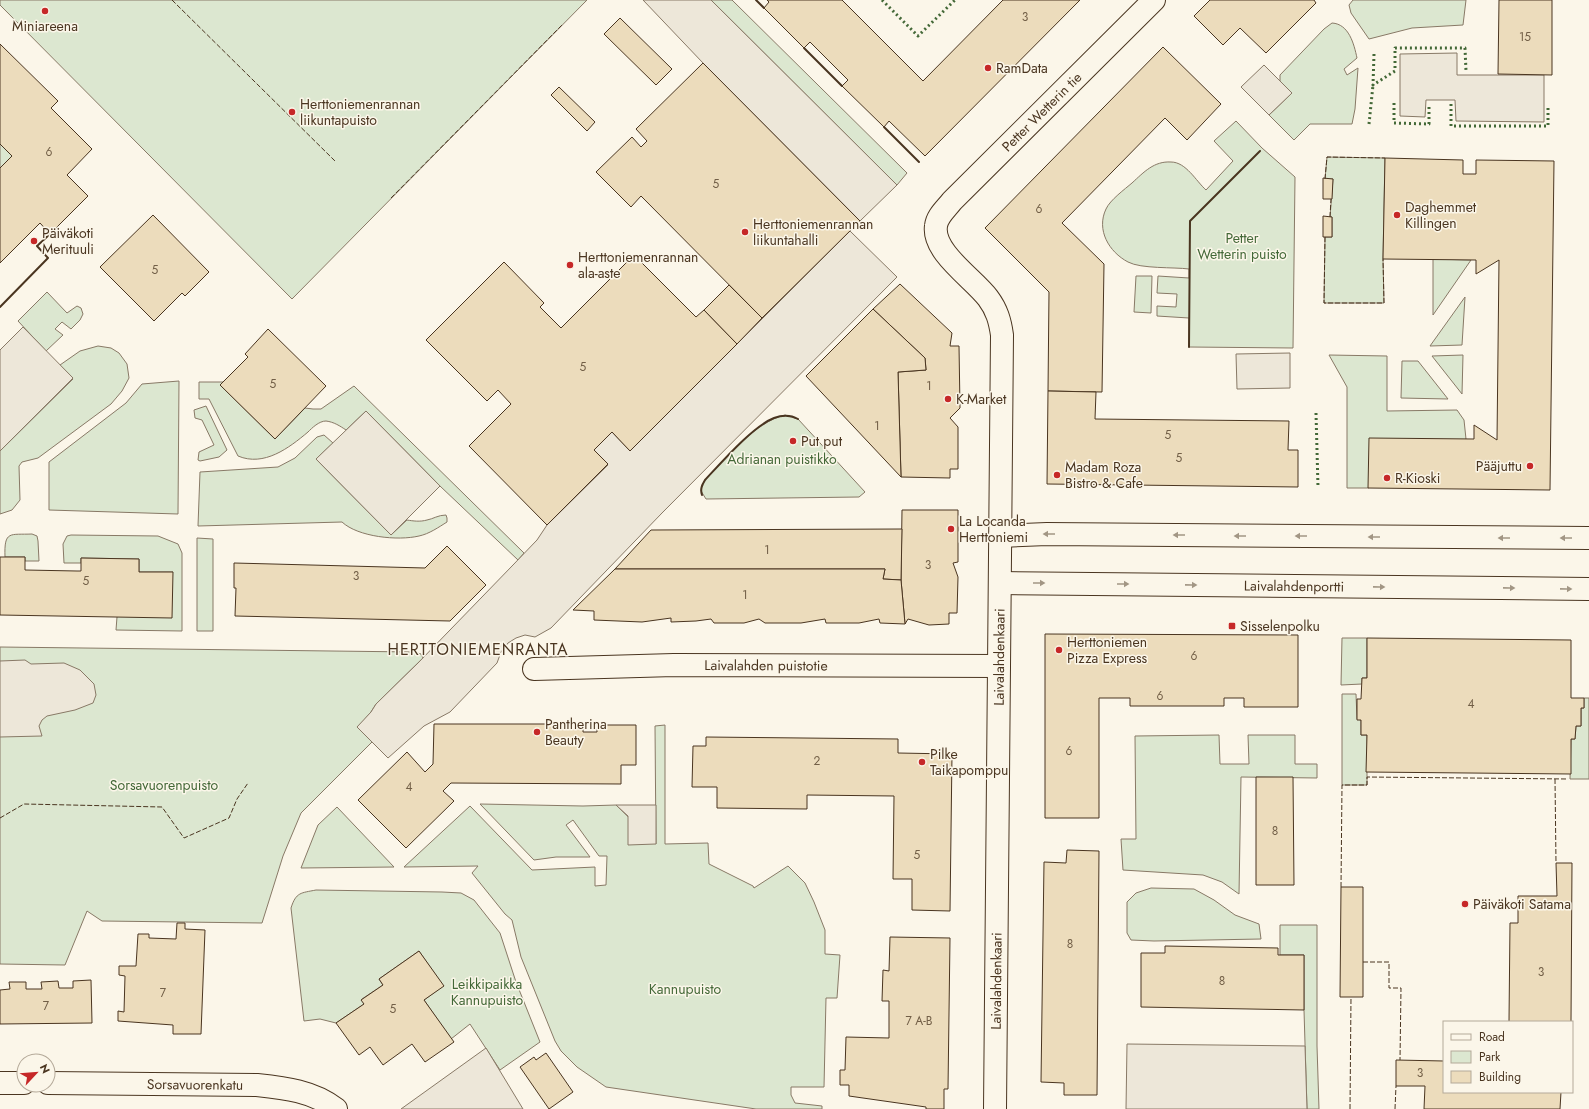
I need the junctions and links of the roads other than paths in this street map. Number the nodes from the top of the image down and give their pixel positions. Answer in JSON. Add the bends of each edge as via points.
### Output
{"nodes":[{"id":1,"x":1154,"y":0,"type":"edge"},
{"id":2,"x":936,"y":227,"type":"joint"},
{"id":3,"x":1000,"y":536,"type":"junction"},
{"id":4,"x":1589,"y":538,"type":"edge"},
{"id":5,"x":1000,"y":583,"type":"junction"},
{"id":6,"x":1589,"y":589,"type":"edge"},
{"id":7,"x":998,"y":666,"type":"junction"},
{"id":8,"x":534,"y":669,"type":"dead end"},
{"id":9,"x":0,"y":1083,"type":"edge"},
{"id":10,"x":16,"y":1083,"type":"edge"},
{"id":11,"x":56,"y":1083,"type":"edge"},
{"id":12,"x":336,"y":1109,"type":"edge"},
{"id":13,"x":995,"y":1109,"type":"edge"}],
"edges":[{"from":1,"to":2,"type":"street","name":"Petter Wetterin tie","via":[[952,201],[940,216]]},
{"from":2,"to":3,"type":"street","name":"Laivalahdenkaari","via":[[936,236],[942,249],[988,297],[1000,323]]},
{"from":4,"to":3,"type":"street","one_way":true,"via":[[1054,534]]},
{"from":3,"to":5,"type":"street","name":"Laivalahdenkaari"},
{"from":5,"to":6,"type":"street","name":"Laivalahdenportti","one_way":true},
{"from":5,"to":7,"type":"street","name":"Laivalahdenkaari"},
{"from":7,"to":8,"type":"street","name":"Laivalahden puistotie","via":[[682,665]]},
{"from":7,"to":13,"type":"street","name":"Laivalahdenkaari"},
{"from":9,"to":10,"type":"street"},
{"from":11,"to":12,"type":"street","name":"Sorsavuorenkatu","via":[[257,1085],[310,1094],[325,1100]]}]}
